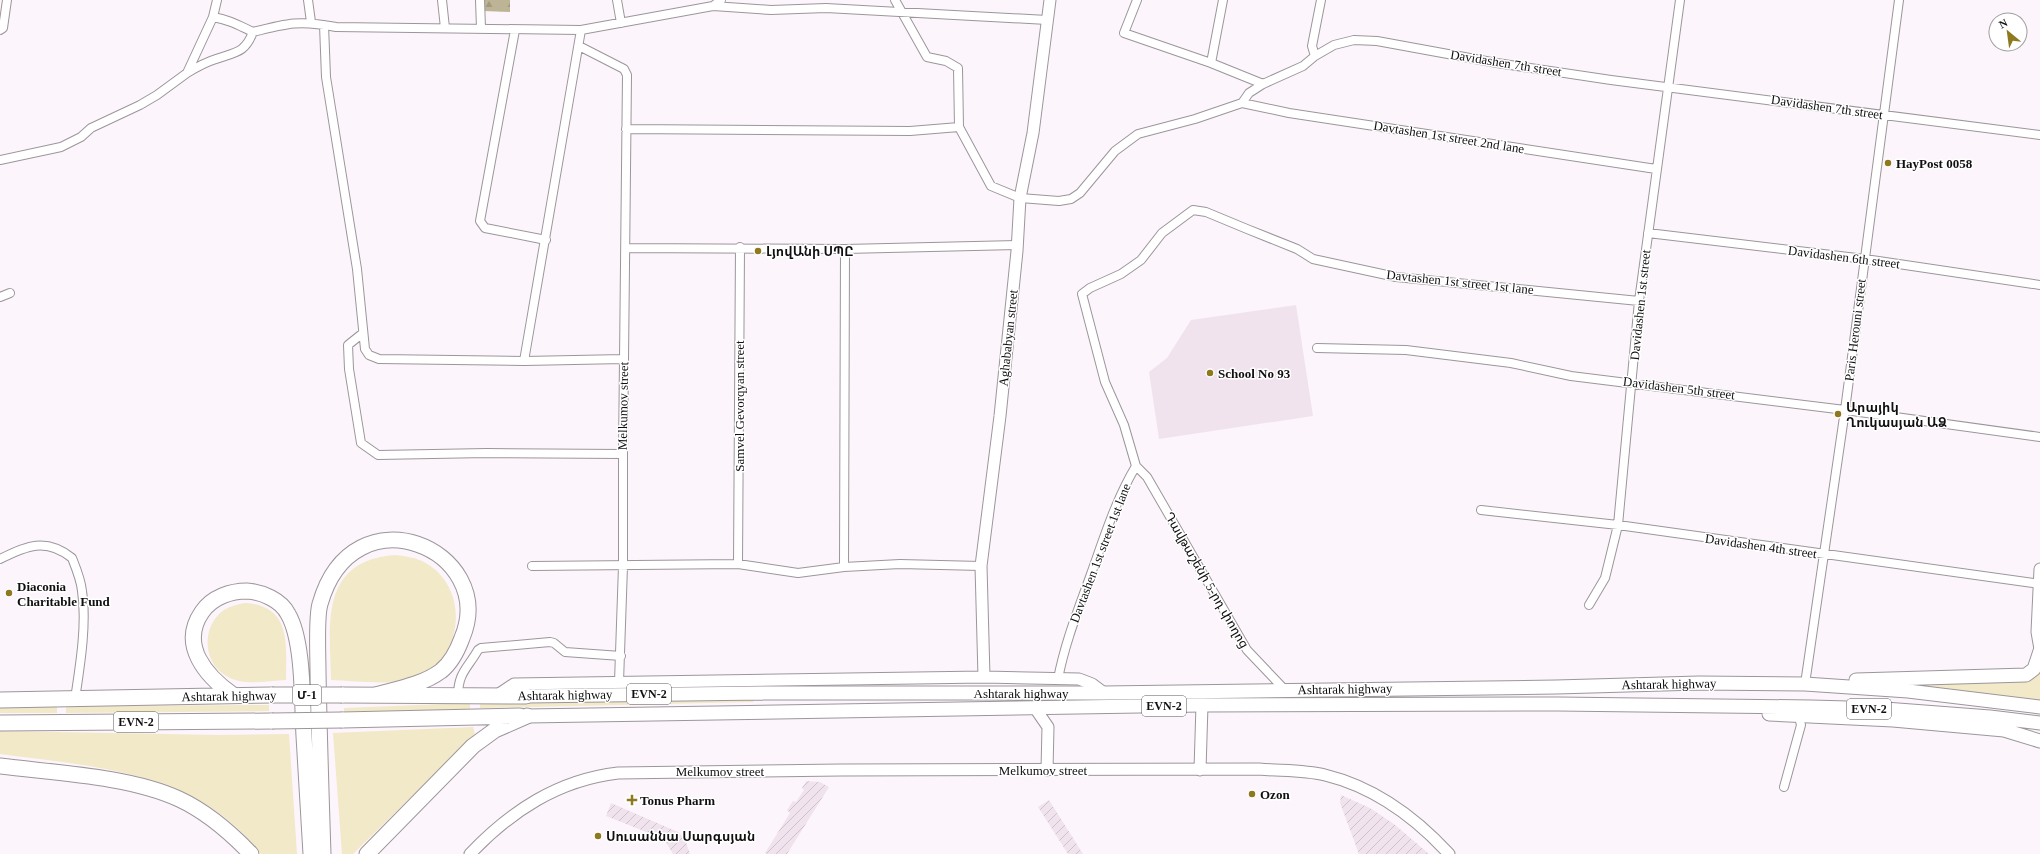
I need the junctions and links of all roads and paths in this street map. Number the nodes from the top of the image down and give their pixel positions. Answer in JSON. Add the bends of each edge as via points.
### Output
{"nodes":[{"id":1,"x":7,"y":0,"type":"edge"},
{"id":2,"x":217,"y":0,"type":"edge"},
{"id":3,"x":308,"y":0,"type":"edge"},
{"id":4,"x":442,"y":0,"type":"edge"},
{"id":5,"x":480,"y":0,"type":"edge"},
{"id":6,"x":617,"y":0,"type":"edge"},
{"id":7,"x":721,"y":0,"type":"edge"},
{"id":8,"x":895,"y":0,"type":"edge"},
{"id":9,"x":1050,"y":0,"type":"edge"},
{"id":10,"x":1137,"y":0,"type":"edge"},
{"id":11,"x":1223,"y":0,"type":"edge"},
{"id":12,"x":1321,"y":0,"type":"edge"},
{"id":13,"x":1680,"y":0,"type":"edge"},
{"id":14,"x":1899,"y":0,"type":"edge"},
{"id":15,"x":713,"y":6,"type":"junction"},
{"id":16,"x":901,"y":12,"type":"junction"},
{"id":17,"x":213,"y":17,"type":"junction"},
{"id":18,"x":1047,"y":20,"type":"junction"},
{"id":19,"x":311,"y":22,"type":"junction"},
{"id":20,"x":621,"y":24,"type":"junction"},
{"id":21,"x":324,"y":25,"type":"junction"},
{"id":22,"x":445,"y":28,"type":"junction"},
{"id":23,"x":481,"y":28,"type":"junction"},
{"id":24,"x":0,"y":30,"type":"edge"},
{"id":25,"x":515,"y":30,"type":"junction"},
{"id":26,"x":581,"y":30,"type":"junction"},
{"id":27,"x":252,"y":32,"type":"junction"},
{"id":28,"x":579,"y":46,"type":"junction"},
{"id":29,"x":1314,"y":56,"type":"junction"},
{"id":30,"x":1211,"y":63,"type":"junction"},
{"id":31,"x":187,"y":73,"type":"junction"},
{"id":32,"x":1263,"y":84,"type":"junction"},
{"id":33,"x":1668,"y":86,"type":"junction"},
{"id":34,"x":1242,"y":103,"type":"junction"},
{"id":35,"x":1884,"y":115,"type":"junction"},
{"id":36,"x":959,"y":127,"type":"junction"},
{"id":37,"x":626,"y":129,"type":"junction"},
{"id":38,"x":2040,"y":134,"type":"edge"},
{"id":39,"x":0,"y":160,"type":"edge"},
{"id":40,"x":1656,"y":169,"type":"junction"},
{"id":41,"x":1020,"y":198,"type":"junction"},
{"id":42,"x":1648,"y":233,"type":"junction"},
{"id":43,"x":546,"y":240,"type":"junction"},
{"id":44,"x":1017,"y":245,"type":"junction"},
{"id":45,"x":740,"y":247,"type":"junction"},
{"id":46,"x":626,"y":248,"type":"junction"},
{"id":47,"x":845,"y":249,"type":"junction"},
{"id":48,"x":1865,"y":259,"type":"junction"},
{"id":49,"x":2040,"y":285,"type":"edge"},
{"id":50,"x":10,"y":293,"type":"dead end"},
{"id":51,"x":0,"y":297,"type":"edge"},
{"id":52,"x":1639,"y":301,"type":"junction"},
{"id":53,"x":363,"y":334,"type":"junction"},
{"id":54,"x":1317,"y":348,"type":"dead end"},
{"id":55,"x":624,"y":359,"type":"junction"},
{"id":56,"x":524,"y":361,"type":"junction"},
{"id":57,"x":1632,"y":382,"type":"junction"},
{"id":58,"x":1845,"y":410,"type":"junction"},
{"id":59,"x":2040,"y":437,"type":"edge"},
{"id":60,"x":623,"y":454,"type":"junction"},
{"id":61,"x":1136,"y":466,"type":"junction"},
{"id":62,"x":1481,"y":510,"type":"dead end"},
{"id":63,"x":1618,"y":525,"type":"junction"},
{"id":64,"x":1823,"y":555,"type":"junction"},
{"id":65,"x":0,"y":559,"type":"edge"},
{"id":66,"x":738,"y":564,"type":"junction"},
{"id":67,"x":532,"y":566,"type":"dead end"},
{"id":68,"x":623,"y":566,"type":"junction"},
{"id":69,"x":844,"y":566,"type":"junction"},
{"id":70,"x":981,"y":566,"type":"junction"},
{"id":71,"x":2040,"y":569,"type":"edge"},
{"id":72,"x":2039,"y":584,"type":"edge"},
{"id":73,"x":1589,"y":605,"type":"dead end"},
{"id":74,"x":2040,"y":650,"type":"edge"},
{"id":75,"x":621,"y":656,"type":"junction"},
{"id":76,"x":984,"y":677,"type":"junction"},
{"id":77,"x":1058,"y":679,"type":"junction"},
{"id":78,"x":619,"y":682,"type":"junction"},
{"id":79,"x":1810,"y":684,"type":"junction"},
{"id":80,"x":1556,"y":687,"type":"junction"},
{"id":81,"x":1284,"y":690,"type":"junction"},
{"id":82,"x":771,"y":693,"type":"junction"},
{"id":83,"x":1104,"y":693,"type":"junction"},
{"id":84,"x":233,"y":695,"type":"junction"},
{"id":85,"x":376,"y":695,"type":"junction"},
{"id":86,"x":458,"y":696,"type":"junction"},
{"id":87,"x":496,"y":696,"type":"junction"},
{"id":88,"x":526,"y":696,"type":"joint"},
{"id":89,"x":76,"y":699,"type":"junction"},
{"id":90,"x":0,"y":700,"type":"edge"},
{"id":91,"x":1558,"y":704,"type":"junction"},
{"id":92,"x":1202,"y":705,"type":"junction"},
{"id":93,"x":1698,"y":707,"type":"junction"},
{"id":94,"x":2040,"y":707,"type":"edge"},
{"id":95,"x":1036,"y":708,"type":"junction"},
{"id":96,"x":770,"y":712,"type":"junction"},
{"id":97,"x":527,"y":716,"type":"junction"},
{"id":98,"x":1799,"y":717,"type":"junction"},
{"id":99,"x":0,"y":723,"type":"edge"},
{"id":100,"x":2040,"y":723,"type":"edge"},
{"id":101,"x":2040,"y":740,"type":"edge"},
{"id":102,"x":0,"y":766,"type":"edge"},
{"id":103,"x":1047,"y":770,"type":"junction"},
{"id":104,"x":1200,"y":770,"type":"junction"},
{"id":105,"x":1784,"y":788,"type":"dead end"},
{"id":106,"x":251,"y":854,"type":"edge"},
{"id":107,"x":311,"y":854,"type":"edge"},
{"id":108,"x":323,"y":854,"type":"edge"},
{"id":109,"x":367,"y":854,"type":"edge"},
{"id":110,"x":470,"y":854,"type":"edge"},
{"id":111,"x":1449,"y":854,"type":"edge"}],
"edges":[{"from":1,"to":24,"type":"street","via":[[3,28]]},
{"from":2,"to":17,"type":"street"},
{"from":3,"to":19,"type":"street"},
{"from":4,"to":22,"type":"street"},
{"from":5,"to":23,"type":"street"},
{"from":6,"to":20,"type":"street"},
{"from":7,"to":15,"type":"street"},
{"from":8,"to":16,"type":"street"},
{"from":9,"to":18,"type":"street","name":"Aghababyan street"},
{"from":10,"to":30,"type":"street","via":[[1124,33]]},
{"from":11,"to":30,"type":"street"},
{"from":12,"to":29,"type":"street","via":[[1312,46]]},
{"from":13,"to":33,"type":"street","name":"Davidashen 1st street"},
{"from":14,"to":35,"type":"street","name":"Paris Herouni street"},
{"from":15,"to":16,"type":"street","via":[[771,10],[826,8]]},
{"from":15,"to":20,"type":"street"},
{"from":16,"to":18,"type":"street"},
{"from":16,"to":36,"type":"street","via":[[928,57],[946,61],[958,68]]},
{"from":17,"to":27,"type":"street","via":[[230,20]]},
{"from":17,"to":31,"type":"street"},
{"from":18,"to":41,"type":"street","name":"Aghababyan street","via":[[1033,133]]},
{"from":19,"to":21,"type":"street"},
{"from":19,"to":27,"type":"street","via":[[290,22]]},
{"from":20,"to":26,"type":"street"},
{"from":21,"to":22,"type":"street"},
{"from":21,"to":53,"type":"street","via":[[326,77],[357,268]]},
{"from":22,"to":23,"type":"street"},
{"from":23,"to":25,"type":"street"},
{"from":25,"to":26,"type":"street"},
{"from":25,"to":43,"type":"street","via":[[480,221],[485,228]]},
{"from":26,"to":28,"type":"street"},
{"from":27,"to":31,"type":"street","via":[[249,42],[239,52],[203,64]]},
{"from":28,"to":37,"type":"street","name":"Melkumov street","via":[[624,69],[627,75]]},
{"from":28,"to":43,"type":"street"},
{"from":29,"to":32,"type":"street","name":"Davidashen 7th street","via":[[1303,66]]},
{"from":29,"to":33,"type":"street","name":"Davidashen 7th street","via":[[1334,45],[1354,40],[1377,41],[1497,63]]},
{"from":30,"to":32,"type":"street"},
{"from":31,"to":39,"type":"street","via":[[140,105],[91,128],[81,137],[61,147]]},
{"from":32,"to":34,"type":"street","name":"Davidashen 7th street"},
{"from":33,"to":35,"type":"street","name":"Davidashen 7th street"},
{"from":33,"to":40,"type":"street","name":"Davidashen 1st street"},
{"from":34,"to":40,"type":"street","name":"Davtashen 1st street 2nd lane","via":[[1290,113]]},
{"from":34,"to":41,"type":"street","name":"Davidashen 7th street","via":[[1138,134],[1115,151],[1080,193],[1071,199],[1059,201]]},
{"from":35,"to":38,"type":"street","name":"Davidashen 7th street"},
{"from":35,"to":48,"type":"street","name":"Paris Herouni street"},
{"from":36,"to":37,"type":"street","via":[[910,131]]},
{"from":36,"to":41,"type":"street","name":"Davidashen 7th street","via":[[991,186]]},
{"from":37,"to":46,"type":"street","name":"Melkumov street"},
{"from":40,"to":42,"type":"street","name":"Davidashen 1st street"},
{"from":41,"to":44,"type":"street","name":"Aghababyan street"},
{"from":42,"to":48,"type":"street","name":"Davidashen 6th street"},
{"from":42,"to":52,"type":"street","name":"Davidashen 1st street"},
{"from":43,"to":56,"type":"street"},
{"from":44,"to":47,"type":"street"},
{"from":44,"to":70,"type":"street","name":"Aghababyan street","via":[[1000,416]]},
{"from":45,"to":46,"type":"street"},
{"from":45,"to":47,"type":"street"},
{"from":45,"to":66,"type":"street","name":"Samvel Gevorqyan street"},
{"from":46,"to":55,"type":"street","name":"Melkumov street"},
{"from":47,"to":69,"type":"street"},
{"from":48,"to":49,"type":"street","name":"Davidashen 6th street"},
{"from":48,"to":58,"type":"street","name":"Paris Herouni street"},
{"from":50,"to":51,"type":"street"},
{"from":52,"to":57,"type":"street","name":"Davidashen 1st street"},
{"from":52,"to":61,"type":"street","name":"Davtashen 1st street 1st lane","via":[[1396,277],[1313,259],[1297,249],[1206,212],[1193,210],[1162,233],[1142,260],[1082,294],[1105,382],[1124,425]]},
{"from":53,"to":56,"type":"street","via":[[365,349],[369,355],[379,359]]},
{"from":53,"to":60,"type":"street","via":[[348,345],[349,369],[361,443],[378,456],[487,453]]},
{"from":54,"to":57,"type":"street","name":"Davidashen 5th street","via":[[1406,350],[1511,363],[1571,376]]},
{"from":55,"to":56,"type":"street"},
{"from":55,"to":60,"type":"street","name":"Melkumov street"},
{"from":57,"to":58,"type":"street","name":"Davidashen 5th street"},
{"from":57,"to":63,"type":"street","name":"Davidashen 1st street"},
{"from":58,"to":59,"type":"street","name":"Davidashen 5th street"},
{"from":58,"to":64,"type":"street","name":"Paris Herouni street"},
{"from":60,"to":68,"type":"street","name":"Melkumov street"},
{"from":61,"to":77,"type":"street","name":"Davtashen 1st street 1st lane","via":[[1105,534],[1063,652]]},
{"from":61,"to":81,"type":"street","name":"Դավթաշենի 5-րդ փողոց","via":[[1147,477],[1247,650]]},
{"from":62,"to":63,"type":"street","name":"Davidashen 4th street"},
{"from":63,"to":64,"type":"street","name":"Davidashen 4th street"},
{"from":63,"to":73,"type":"street","name":"Davidashen 1st street","via":[[1605,578]]},
{"from":64,"to":72,"type":"street","name":"Davidashen 4th street"},
{"from":64,"to":79,"type":"street","name":"Paris Herouni street"},
{"from":65,"to":89,"type":"street","via":[[24,547],[35,545],[57,549],[72,558],[83,598],[83,627]]},
{"from":66,"to":68,"type":"street"},
{"from":66,"to":69,"type":"street","via":[[798,573]]},
{"from":67,"to":68,"type":"street"},
{"from":68,"to":75,"type":"street","name":"Melkumov street"},
{"from":69,"to":70,"type":"street"},
{"from":70,"to":76,"type":"street","name":"Aghababyan street"},
{"from":71,"to":72,"type":"street"},
{"from":72,"to":74,"type":"street","via":[[2037,632]]},
{"from":74,"to":79,"type":"main road","via":[[2034,669],[2026,675],[1862,679]]},
{"from":75,"to":78,"type":"street","name":"Melkumov street"},
{"from":75,"to":86,"type":"street","via":[[565,652],[550,642],[481,648],[460,677]]},
{"from":76,"to":77,"type":"street"},
{"from":76,"to":78,"type":"street"},
{"from":77,"to":83,"type":"street","via":[[1086,681]]},
{"from":78,"to":87,"type":"street","via":[[514,684]]},
{"from":79,"to":80,"type":"main road","name":"Ashtarak highway","number":"EVN-2","via":[[1699,682]]},
{"from":79,"to":94,"type":"main road","name":"Ashtarak highway","number":"EVN-2","via":[[1908,691]]},
{"from":80,"to":81,"type":"main road","name":"Ashtarak highway","number":"EVN-2"},
{"from":80,"to":91,"type":"main road"},
{"from":81,"to":83,"type":"main road","name":"Ashtarak highway","number":"EVN-2"},
{"from":82,"to":83,"type":"main road","name":"Ashtarak highway","number":"EVN-2"},
{"from":82,"to":88,"type":"main road","name":"Ashtarak highway","number":"EVN-2"},
{"from":82,"to":96,"type":"main road"},
{"from":84,"to":85,"type":"highway","name":"Ashtarak highway","number":"Մ-1","bridge":true},
{"from":84,"to":89,"type":"highway","name":"Ashtarak highway","number":"Մ-1"},
{"from":84,"to":107,"type":"highway","via":[[217,683],[201,664],[195,651],[197,621],[202,612],[218,597],[238,592],[260,593],[281,605],[288,613],[300,659]]},
{"from":85,"to":86,"type":"highway","name":"Ashtarak highway","number":"EVN-2"},
{"from":85,"to":108,"type":"highway","via":[[428,679],[442,670],[458,649],[468,620],[467,599],[462,583],[450,566],[438,554],[405,540],[387,540],[370,544],[341,561],[330,577],[319,605],[319,740]]},
{"from":86,"to":87,"type":"highway","name":"Ashtarak highway","number":"EVN-2"},
{"from":87,"to":88,"type":"highway","name":"Ashtarak highway","number":"EVN-2"},
{"from":89,"to":90,"type":"highway","name":"Ashtarak highway","number":"Մ-1"},
{"from":91,"to":92,"type":"main road","name":"Ashtarak highway","number":"EVN-2"},
{"from":91,"to":93,"type":"main road","name":"Ashtarak highway","number":"EVN-2"},
{"from":92,"to":95,"type":"main road","name":"Ashtarak highway","number":"EVN-2"},
{"from":92,"to":104,"type":"street"},
{"from":93,"to":98,"type":"main road"},
{"from":93,"to":100,"type":"main road","name":"Ashtarak highway","number":"EVN-2","via":[[1885,709]]},
{"from":95,"to":96,"type":"main road","name":"Ashtarak highway","number":"EVN-2"},
{"from":95,"to":103,"type":"street","via":[[1048,727]]},
{"from":96,"to":97,"type":"main road","name":"Ashtarak highway","number":"EVN-2"},
{"from":97,"to":99,"type":"highway","name":"Ashtarak highway","number":"EVN-2","bridge":true},
{"from":97,"to":109,"type":"highway","via":[[495,730],[473,746]]},
{"from":98,"to":101,"type":"main road","via":[[1893,720],[2004,730]]},
{"from":98,"to":105,"type":"street","via":[[1801,725]]},
{"from":102,"to":106,"type":"highway","via":[[143,786],[178,799],[200,812],[221,826]]},
{"from":103,"to":104,"type":"street","name":"Melkumov street"},
{"from":103,"to":110,"type":"street","name":"Melkumov street","via":[[612,774],[584,779],[542,797],[514,813]]},
{"from":104,"to":111,"type":"street","name":"Melkumov street","via":[[1306,772],[1351,783],[1370,791],[1399,809],[1430,833]]}]}
